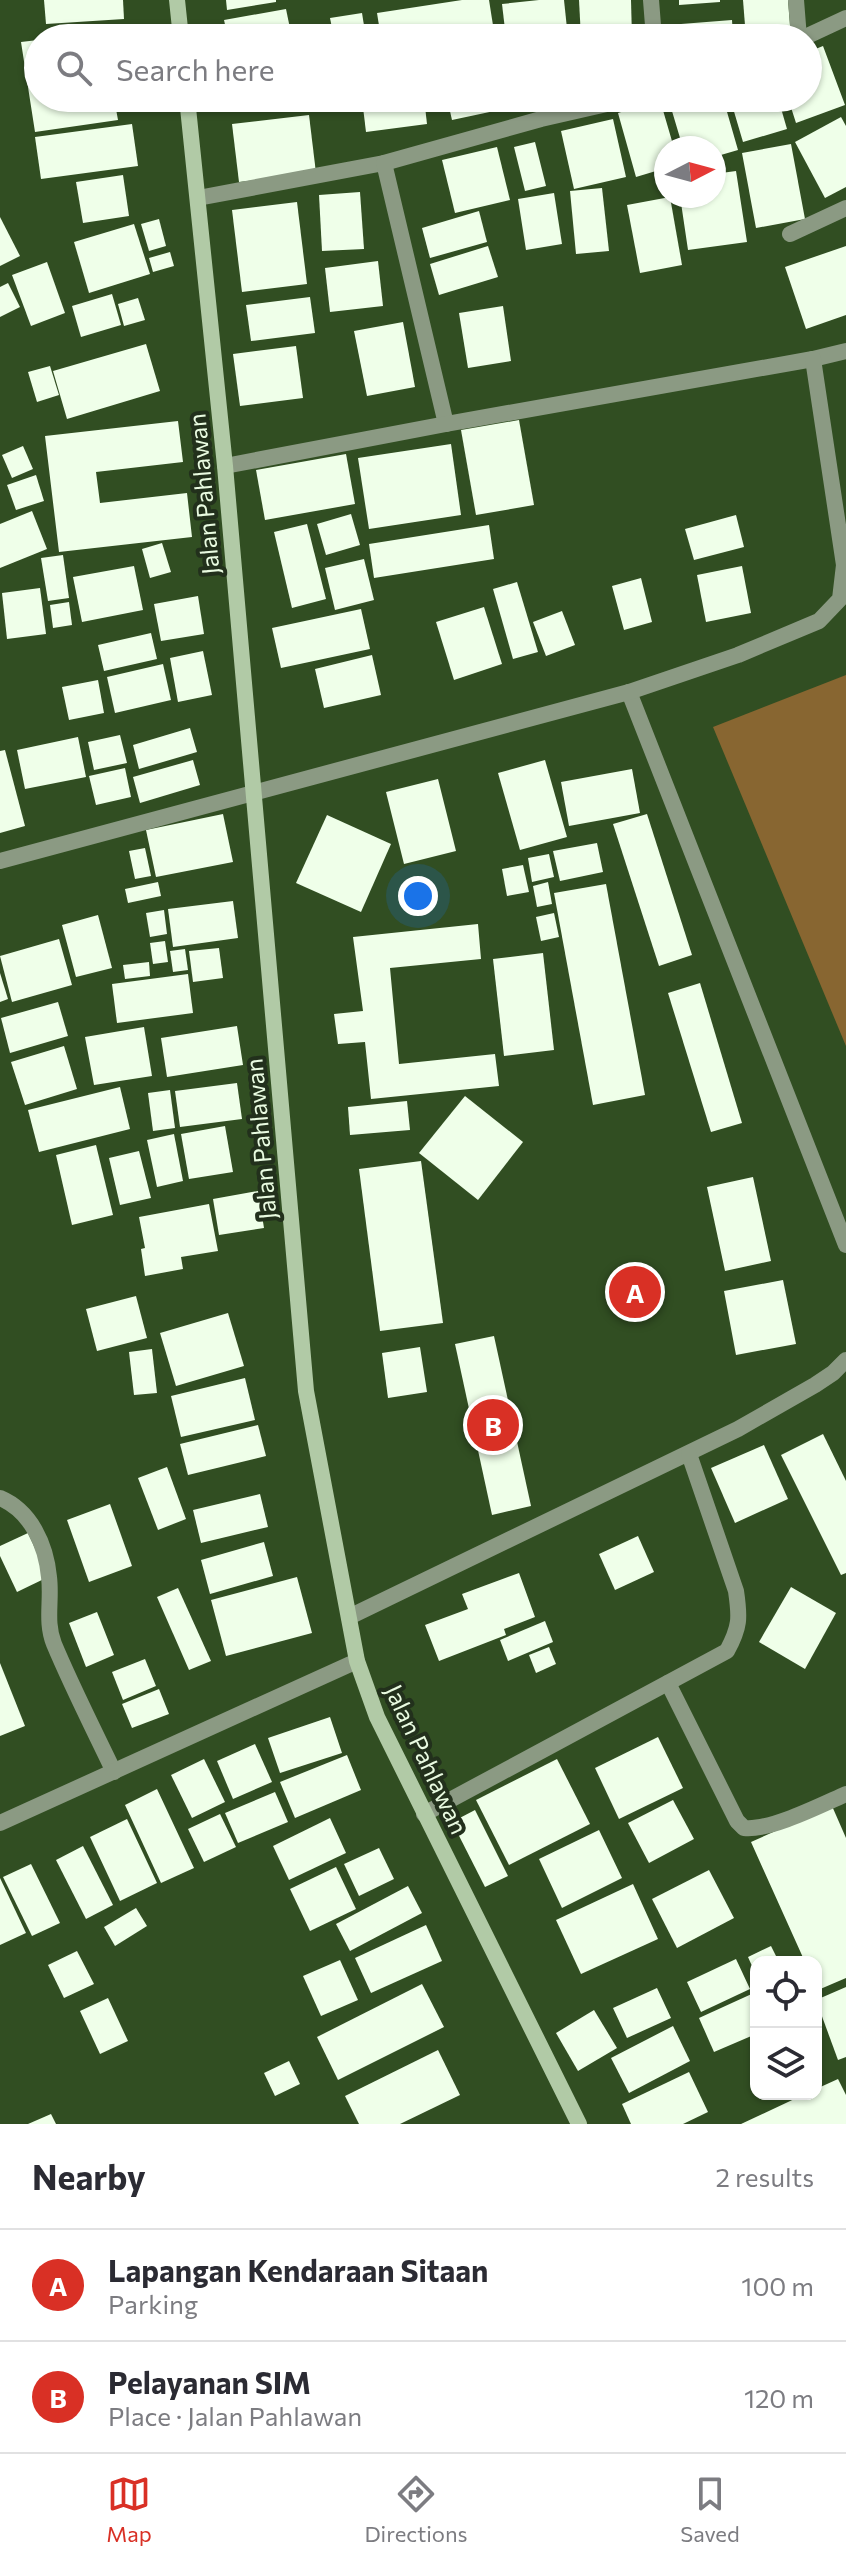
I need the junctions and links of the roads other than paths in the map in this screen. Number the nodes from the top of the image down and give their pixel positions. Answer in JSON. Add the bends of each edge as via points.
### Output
{"nodes":[{"id":1,"x":177,"y":0,"type":"edge"},
{"id":2,"x":651,"y":0,"type":"edge"},
{"id":3,"x":796,"y":0,"type":"edge"},
{"id":4,"x":846,"y":18,"type":"edge"},
{"id":5,"x":180,"y":24,"type":"edge"},
{"id":6,"x":653,"y":24,"type":"edge"},
{"id":7,"x":799,"y":24,"type":"edge"},
{"id":8,"x":822,"y":29,"type":"edge"},
{"id":9,"x":189,"y":112,"type":"edge"},
{"id":10,"x":572,"y":112,"type":"edge"},
{"id":11,"x":384,"y":163,"type":"junction"},
{"id":12,"x":198,"y":198,"type":"junction"},
{"id":13,"x":846,"y":208,"type":"edge"},
{"id":14,"x":790,"y":234,"type":"dead end"},
{"id":15,"x":846,"y":351,"type":"edge"},
{"id":16,"x":813,"y":359,"type":"junction"},
{"id":17,"x":446,"y":424,"type":"junction"},
{"id":18,"x":225,"y":466,"type":"junction"},
{"id":19,"x":629,"y":692,"type":"junction"},
{"id":20,"x":252,"y":792,"type":"junction"},
{"id":21,"x":0,"y":861,"type":"edge"},
{"id":22,"x":846,"y":1245,"type":"edge"},
{"id":23,"x":846,"y":1360,"type":"edge"},
{"id":24,"x":689,"y":1454,"type":"junction"},
{"id":25,"x":0,"y":1498,"type":"edge"},
{"id":26,"x":349,"y":1617,"type":"junction"},
{"id":27,"x":357,"y":1661,"type":"junction"},
{"id":28,"x":668,"y":1683,"type":"junction"},
{"id":29,"x":114,"y":1772,"type":"junction"},
{"id":30,"x":846,"y":1794,"type":"edge"},
{"id":31,"x":424,"y":1814,"type":"junction"},
{"id":32,"x":0,"y":1823,"type":"edge"},
{"id":33,"x":573,"y":2122,"type":"edge"}],
"edges":[{"from":1,"to":5,"type":"street"},
{"from":2,"to":6,"type":"street"},
{"from":3,"to":7,"type":"street"},
{"from":4,"to":8,"type":"street"},
{"from":9,"to":12,"type":"street","name":"Jalan Pahlawan"},
{"from":10,"to":11,"type":"street"},
{"from":11,"to":12,"type":"street"},
{"from":11,"to":17,"type":"street"},
{"from":12,"to":18,"type":"street","name":"Jalan Pahlawan"},
{"from":13,"to":14,"type":"street"},
{"from":15,"to":16,"type":"street"},
{"from":16,"to":17,"type":"street"},
{"from":16,"to":19,"type":"street","via":[[844,565],[840,599],[819,621]]},
{"from":17,"to":18,"type":"street"},
{"from":18,"to":20,"type":"street","name":"Jalan Pahlawan"},
{"from":19,"to":20,"type":"street"},
{"from":19,"to":22,"type":"street"},
{"from":20,"to":21,"type":"street"},
{"from":20,"to":26,"type":"street","name":"Jalan Pahlawan","via":[[306,1391]]},
{"from":23,"to":24,"type":"street","via":[[815,1385]]},
{"from":24,"to":26,"type":"street"},
{"from":24,"to":28,"type":"street","via":[[739,1612],[727,1651]]},
{"from":25,"to":29,"type":"street","via":[[35,1529],[49,1577],[48,1617],[54,1643]]},
{"from":26,"to":27,"type":"street","name":"Jalan Pahlawan"},
{"from":27,"to":29,"type":"street"},
{"from":27,"to":31,"type":"street","name":"Jalan Pahlawan","via":[[377,1717]]},
{"from":28,"to":30,"type":"street","via":[[744,1828],[794,1816]]},
{"from":28,"to":31,"type":"street"},
{"from":29,"to":32,"type":"street"},
{"from":31,"to":33,"type":"street","name":"Jalan Pahlawan"}]}
